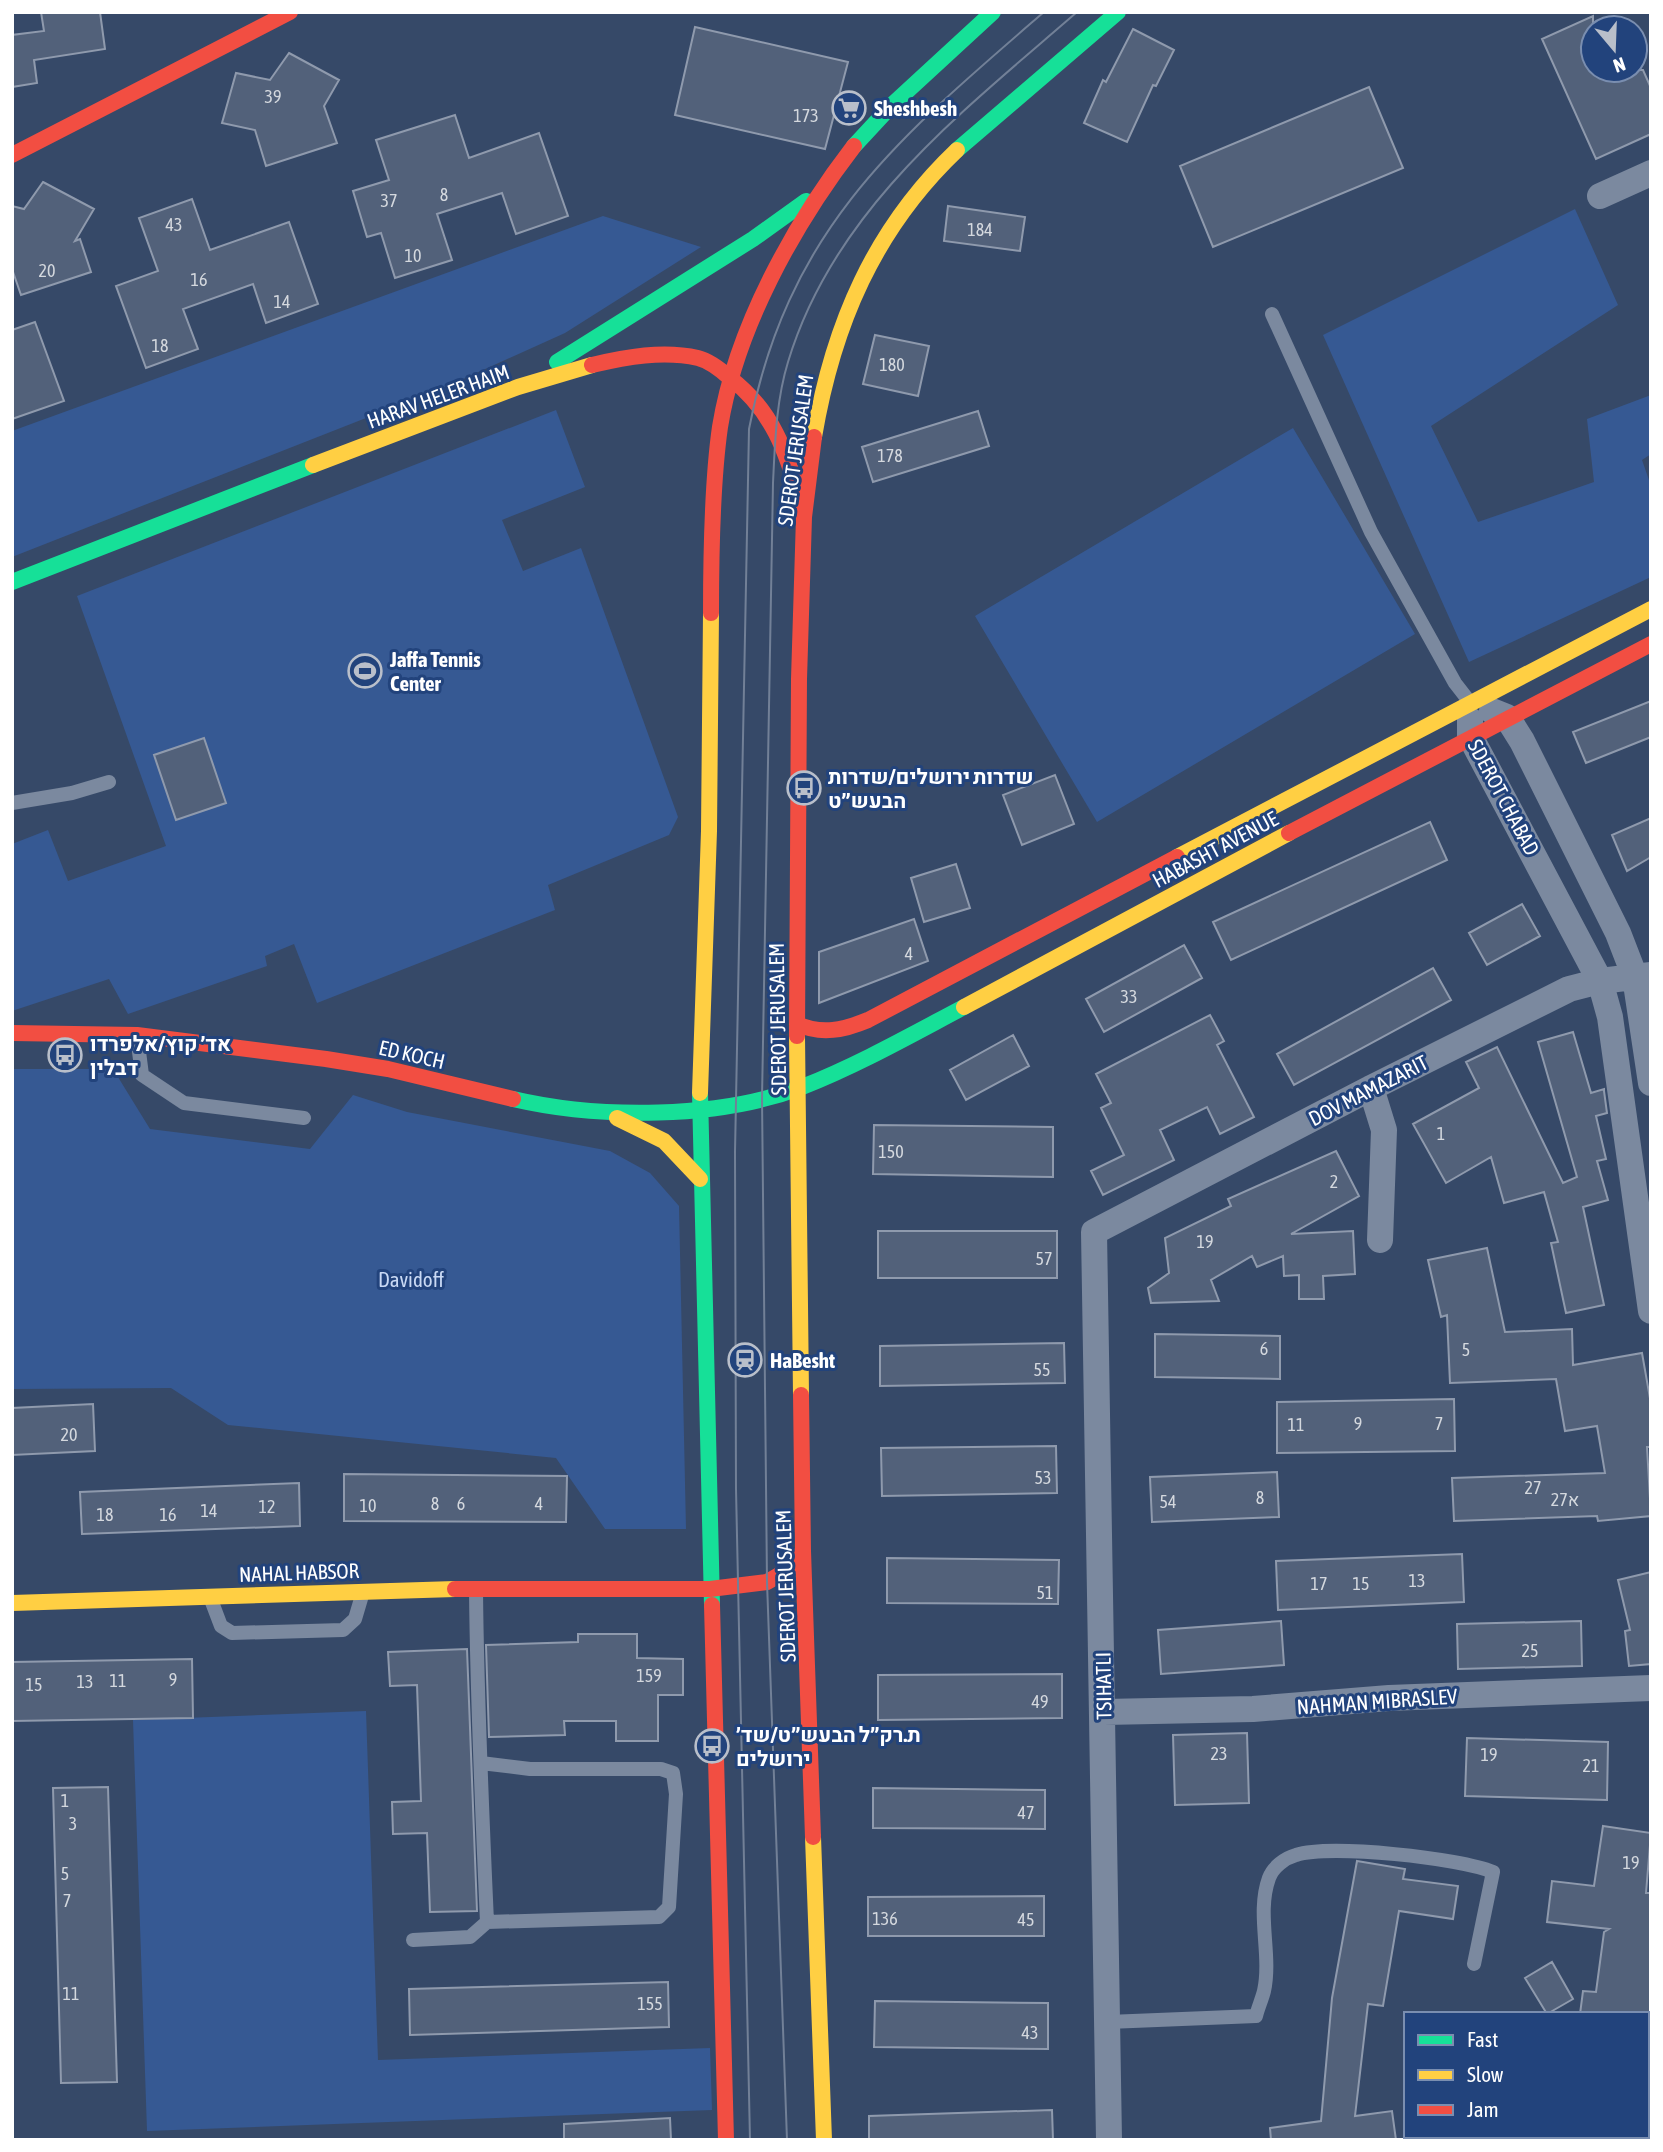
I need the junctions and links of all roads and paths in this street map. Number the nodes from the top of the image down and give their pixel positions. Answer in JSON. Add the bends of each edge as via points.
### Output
{"nodes":[{"id":1,"x":290,"y":12,"type":"edge"},
{"id":2,"x":993,"y":12,"type":"edge"},
{"id":3,"x":1118,"y":12,"type":"edge"},
{"id":4,"x":12,"y":155,"type":"edge"},
{"id":5,"x":1651,"y":173,"type":"edge"},
{"id":6,"x":830,"y":177,"type":"junction"},
{"id":7,"x":1600,"y":196,"type":"dead end"},
{"id":8,"x":1272,"y":314,"type":"dead end"},
{"id":9,"x":731,"y":378,"type":"junction"},
{"id":10,"x":481,"y":402,"type":"junction"},
{"id":11,"x":804,"y":517,"type":"junction"},
{"id":12,"x":12,"y":582,"type":"edge"},
{"id":13,"x":1651,"y":609,"type":"edge"},
{"id":14,"x":1651,"y":644,"type":"edge"},
{"id":15,"x":1469,"y":702,"type":"junction"},
{"id":16,"x":1507,"y":717,"type":"junction"},
{"id":17,"x":1470,"y":736,"type":"junction"},
{"id":18,"x":109,"y":782,"type":"dead end"},
{"id":19,"x":12,"y":803,"type":"edge"},
{"id":20,"x":1643,"y":976,"type":"edge"},
{"id":21,"x":1601,"y":981,"type":"junction"},
{"id":22,"x":797,"y":1024,"type":"junction"},
{"id":23,"x":12,"y":1033,"type":"edge"},
{"id":24,"x":137,"y":1035,"type":"junction"},
{"id":25,"x":1651,"y":1083,"type":"edge"},
{"id":26,"x":1371,"y":1087,"type":"junction"},
{"id":27,"x":799,"y":1088,"type":"junction"},
{"id":28,"x":699,"y":1110,"type":"junction"},
{"id":29,"x":595,"y":1112,"type":"junction"},
{"id":30,"x":304,"y":1118,"type":"dead end"},
{"id":31,"x":700,"y":1180,"type":"junction"},
{"id":32,"x":1094,"y":1232,"type":"joint"},
{"id":33,"x":1380,"y":1240,"type":"dead end"},
{"id":34,"x":1651,"y":1311,"type":"edge"},
{"id":35,"x":707,"y":1503,"type":"junction"},
{"id":36,"x":691,"y":1549,"type":"dead end"},
{"id":37,"x":803,"y":1551,"type":"junction"},
{"id":38,"x":642,"y":1573,"type":"dead end"},
{"id":39,"x":586,"y":1587,"type":"junction"},
{"id":40,"x":476,"y":1589,"type":"junction"},
{"id":41,"x":710,"y":1589,"type":"junction"},
{"id":42,"x":363,"y":1591,"type":"junction"},
{"id":43,"x":210,"y":1596,"type":"junction"},
{"id":44,"x":12,"y":1603,"type":"edge"},
{"id":45,"x":1651,"y":1688,"type":"edge"},
{"id":46,"x":1104,"y":1712,"type":"junction"},
{"id":47,"x":481,"y":1763,"type":"junction"},
{"id":48,"x":486,"y":1922,"type":"junction"},
{"id":49,"x":413,"y":1940,"type":"dead end"},
{"id":50,"x":1475,"y":1964,"type":"dead end"},
{"id":51,"x":1108,"y":2022,"type":"junction"},
{"id":52,"x":726,"y":2140,"type":"edge"},
{"id":53,"x":824,"y":2140,"type":"edge"},
{"id":54,"x":1109,"y":2140,"type":"edge"}],
"edges":[{"from":1,"to":4,"type":"street"},
{"from":2,"to":6,"type":"street","via":[[892,105]]},
{"from":3,"to":11,"type":"street","name":"SDEROT JERUSALEM","via":[[933,173],[879,244],[859,283],[824,378]]},
{"from":5,"to":7,"type":"street"},
{"from":6,"to":9,"type":"street","via":[[793,234]]},
{"from":6,"to":10,"type":"street","via":[[794,212],[742,247],[569,356]]},
{"from":8,"to":15,"type":"lane","via":[[1371,532]]},
{"from":9,"to":10,"type":"street","name":"HARAV HELER HAIM","via":[[696,357],[659,353],[579,368]]},
{"from":9,"to":11,"type":"street","name":"HARAV HELER HAIM","via":[[756,397],[768,414],[792,471]]},
{"from":9,"to":28,"type":"street","via":[[720,428],[714,494]]},
{"from":10,"to":12,"type":"street","name":"HARAV HELER HAIM"},
{"from":11,"to":22,"type":"street","name":"SDEROT JERUSALEM"},
{"from":13,"to":15,"type":"street","name":"HABASHT AVENUE"},
{"from":14,"to":16,"type":"street","name":"HABASHT AVENUE"},
{"from":15,"to":16,"type":"street","name":"SDEROT CHABAD"},
{"from":15,"to":17,"type":"street","name":"SDEROT CHABAD"},
{"from":15,"to":22,"type":"street","name":"HABASHT AVENUE","via":[[869,1020],[820,1032]]},
{"from":16,"to":17,"type":"street","name":"HABASHT AVENUE"},
{"from":16,"to":20,"type":"street","name":"SDEROT CHABAD"},
{"from":17,"to":21,"type":"street","name":"SDEROT CHABAD"},
{"from":17,"to":27,"type":"street","name":"HABASHT AVENUE","via":[[984,998]]},
{"from":18,"to":19,"type":"lane"},
{"from":20,"to":21,"type":"street","name":"DOV MAMAZARIT"},
{"from":20,"to":25,"type":"street","name":"SDEROT CHABAD"},
{"from":21,"to":26,"type":"street","name":"DOV MAMAZARIT","via":[[1569,989]]},
{"from":21,"to":34,"type":"street","name":"SDEROT CHABAD"},
{"from":22,"to":27,"type":"street","name":"SDEROT JERUSALEM"},
{"from":23,"to":24,"type":"street","name":"ED KOCH"},
{"from":24,"to":29,"type":"street","name":"ED KOCH","via":[[360,1064],[536,1104]]},
{"from":24,"to":30,"type":"lane","via":[[142,1074],[184,1103]]},
{"from":26,"to":32,"type":"street","name":"DOV MAMAZARIT"},
{"from":26,"to":33,"type":"street","via":[[1384,1130]]},
{"from":27,"to":28,"type":"street","name":"ED KOCH"},
{"from":27,"to":37,"type":"street","name":"SDEROT JERUSALEM"},
{"from":28,"to":29,"type":"street","name":"ED KOCH"},
{"from":28,"to":31,"type":"street"},
{"from":29,"to":31,"type":"street","via":[[660,1137],[688,1160]]},
{"from":31,"to":35,"type":"street"},
{"from":32,"to":46,"type":"street","name":"TSIHATLI"},
{"from":35,"to":36,"type":"street","via":[[702,1532]]},
{"from":35,"to":41,"type":"street"},
{"from":37,"to":41,"type":"street","name":"NAHAL HABSOR","via":[[788,1570],[767,1582]]},
{"from":37,"to":53,"type":"street","name":"SDEROT JERUSALEM"},
{"from":38,"to":39,"type":"street","name":"NAHAL HABSOR"},
{"from":39,"to":40,"type":"street","name":"NAHAL HABSOR"},
{"from":39,"to":41,"type":"street","name":"NAHAL HABSOR"},
{"from":40,"to":42,"type":"street","name":"NAHAL HABSOR"},
{"from":40,"to":47,"type":"lane"},
{"from":41,"to":52,"type":"street"},
{"from":42,"to":43,"type":"street","name":"NAHAL HABSOR"},
{"from":42,"to":43,"type":"lane","via":[[355,1619],[343,1630],[232,1633],[221,1626]]},
{"from":43,"to":44,"type":"street","name":"NAHAL HABSOR"},
{"from":45,"to":46,"type":"street","name":"NAHMAN MIBRASLEV","via":[[1389,1698],[1253,1709]]},
{"from":46,"to":51,"type":"street","name":"TSIHATLI"},
{"from":47,"to":48,"type":"lane"},
{"from":47,"to":48,"type":"lane","via":[[530,1769],[661,1769],[673,1773],[676,1780],[665,1914]]},
{"from":48,"to":49,"type":"lane","via":[[470,1937]]},
{"from":50,"to":51,"type":"lane","via":[[1493,1872],[1413,1855],[1297,1854],[1270,1875],[1264,1895],[1264,1990],[1256,2016]]},
{"from":51,"to":54,"type":"street","name":"TSIHATLI"}]}
